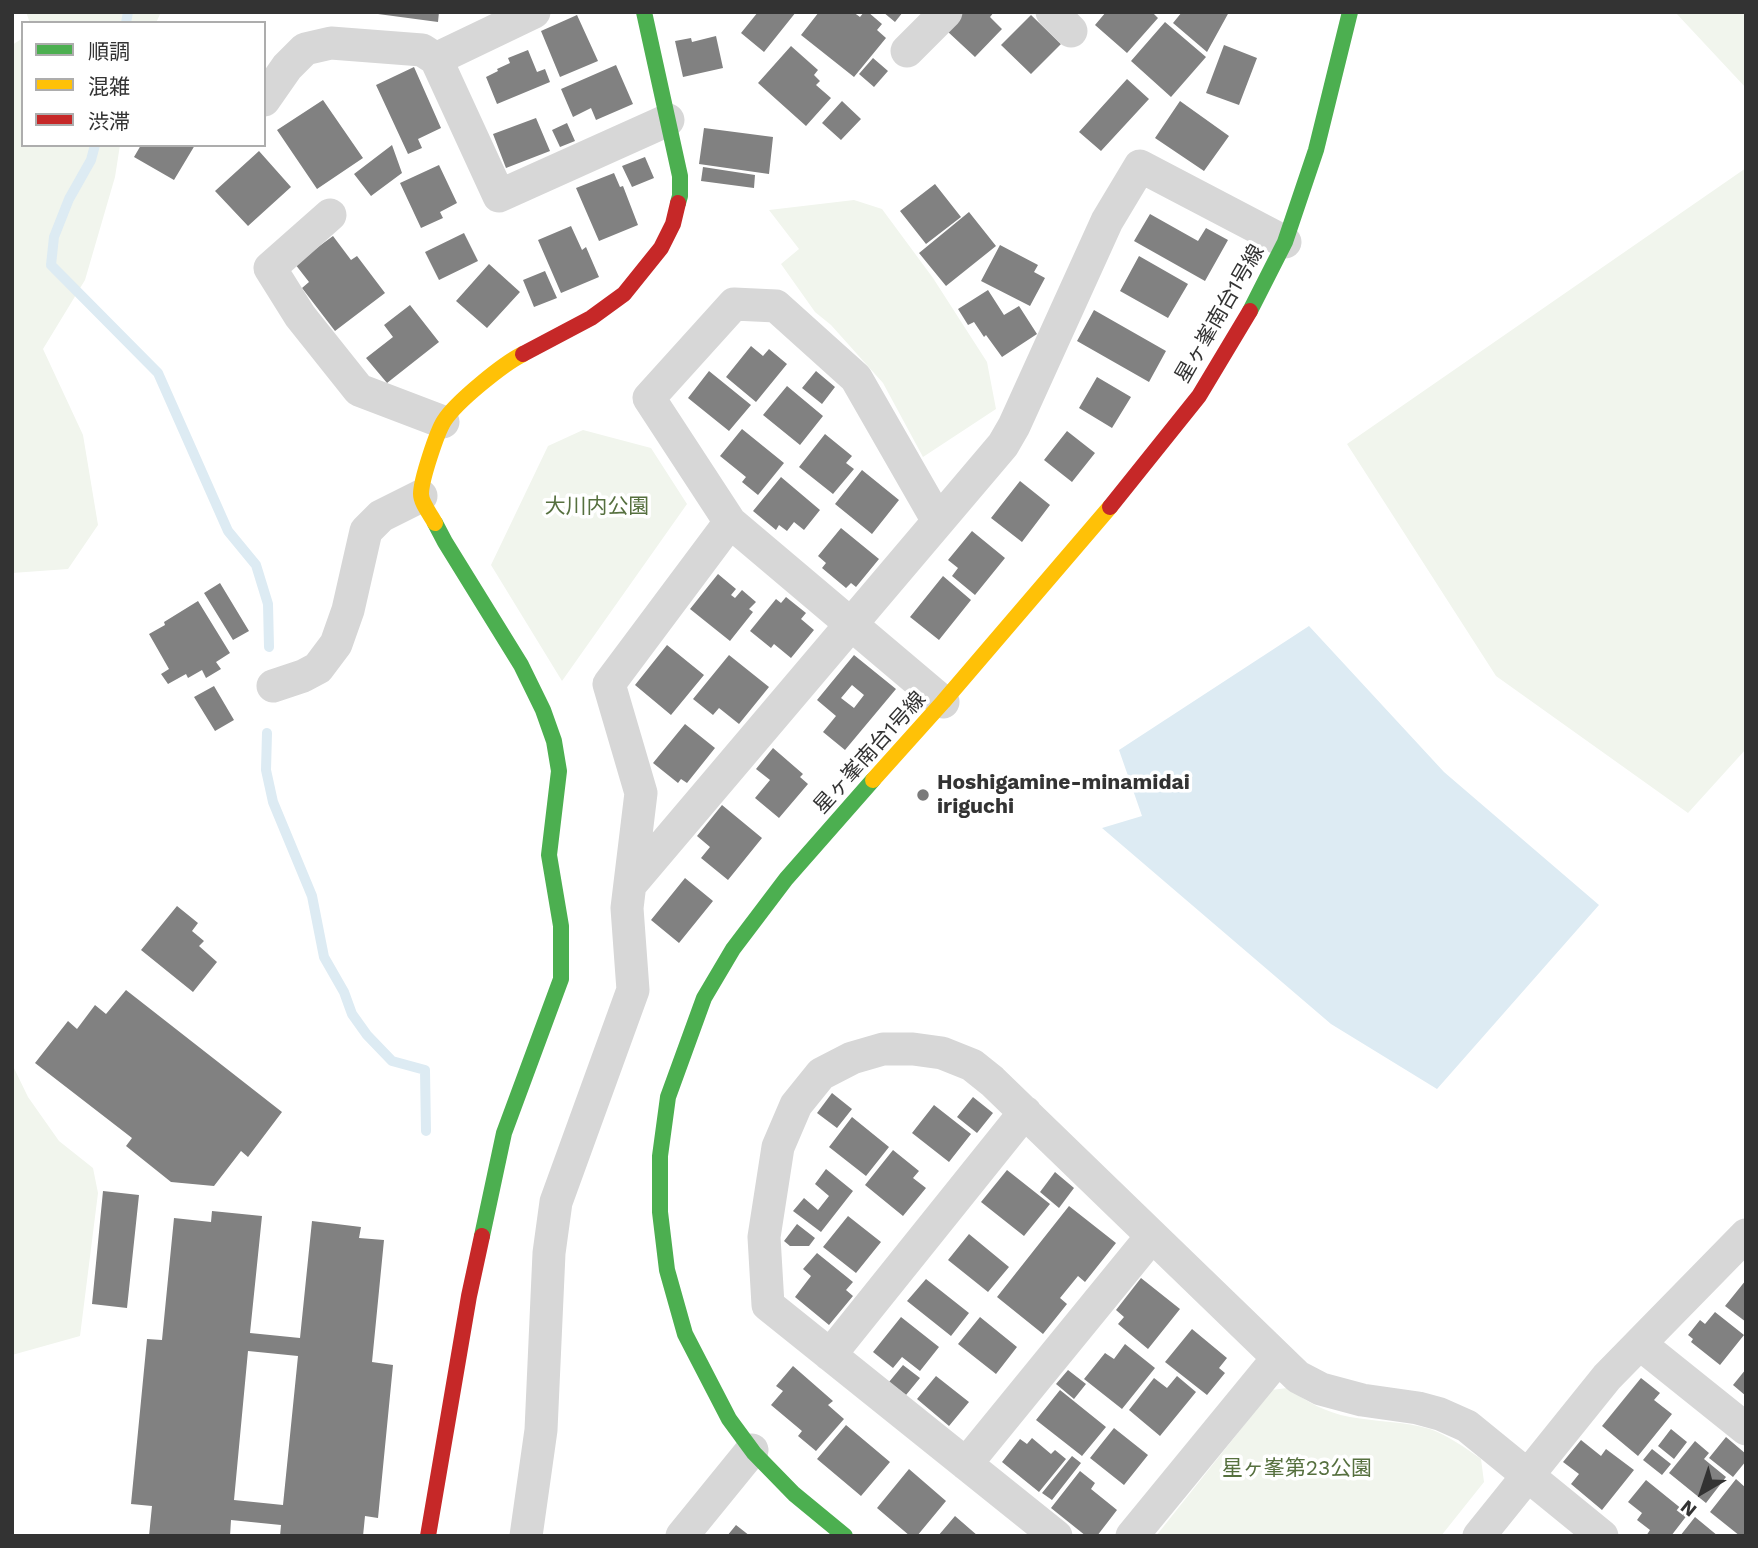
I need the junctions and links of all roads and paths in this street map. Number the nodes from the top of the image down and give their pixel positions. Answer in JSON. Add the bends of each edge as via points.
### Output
{"nodes":[{"id":1,"x":534,"y":12,"type":"edge"},
{"id":2,"x":644,"y":12,"type":"edge"},
{"id":3,"x":946,"y":12,"type":"edge"},
{"id":4,"x":1350,"y":12,"type":"edge"},
{"id":5,"x":907,"y":51,"type":"dead end"},
{"id":6,"x":436,"y":59,"type":"junction"},
{"id":7,"x":266,"y":97,"type":"edge"},
{"id":8,"x":668,"y":120,"type":"junction"},
{"id":9,"x":330,"y":215,"type":"dead end"},
{"id":10,"x":1285,"y":242,"type":"junction"},
{"id":11,"x":443,"y":422,"type":"junction"},
{"id":12,"x":421,"y":496,"type":"junction"},
{"id":13,"x":938,"y":521,"type":"junction"},
{"id":14,"x":730,"y":522,"type":"junction"},
{"id":15,"x":851,"y":625,"type":"junction"},
{"id":16,"x":273,"y":685,"type":"dead end"},
{"id":17,"x":943,"y":702,"type":"junction"},
{"id":18,"x":629,"y":886,"type":"junction"},
{"id":19,"x":1025,"y":1112,"type":"junction"},
{"id":20,"x":1746,"y":1235,"type":"edge"},
{"id":21,"x":1152,"y":1236,"type":"junction"},
{"id":22,"x":1640,"y":1344,"type":"junction"},
{"id":23,"x":830,"y":1354,"type":"junction"},
{"id":24,"x":1278,"y":1358,"type":"junction"},
{"id":25,"x":1746,"y":1429,"type":"edge"},
{"id":26,"x":752,"y":1450,"type":"junction"},
{"id":27,"x":966,"y":1464,"type":"junction"},
{"id":28,"x":1527,"y":1475,"type":"junction"},
{"id":29,"x":428,"y":1536,"type":"edge"},
{"id":30,"x":526,"y":1536,"type":"edge"},
{"id":31,"x":682,"y":1536,"type":"edge"},
{"id":32,"x":845,"y":1536,"type":"edge"},
{"id":33,"x":1055,"y":1536,"type":"edge"},
{"id":34,"x":1132,"y":1536,"type":"edge"},
{"id":35,"x":1479,"y":1536,"type":"edge"},
{"id":36,"x":1602,"y":1536,"type":"edge"}],
"edges":[{"from":1,"to":6,"type":"street"},
{"from":2,"to":8,"type":"street"},
{"from":3,"to":5,"type":"street"},
{"from":4,"to":10,"type":"street","name":"星ヶ峯南台1号線","via":[[1316,150]]},
{"from":6,"to":7,"type":"street","via":[[422,50],[331,43],[304,49]]},
{"from":6,"to":8,"type":"street","via":[[499,196]]},
{"from":8,"to":11,"type":"street","via":[[680,196],[661,248],[624,294],[591,318],[511,360]]},
{"from":9,"to":11,"type":"street","via":[[270,268],[300,316],[359,390]]},
{"from":10,"to":13,"type":"street","via":[[1140,166],[1107,221],[1014,426]]},
{"from":10,"to":17,"type":"street","name":"星ヶ峯南台1号線","via":[[1199,396],[1122,494]]},
{"from":11,"to":12,"type":"street"},
{"from":12,"to":16,"type":"street","via":[[381,516],[366,531],[348,610],[336,644],[318,668]]},
{"from":12,"to":29,"type":"street","via":[[521,665],[554,741],[559,771],[549,855],[561,926],[561,979],[504,1133],[469,1296]]},
{"from":13,"to":14,"type":"street","via":[[856,378],[776,306],[734,304],[649,398]]},
{"from":13,"to":15,"type":"street"},
{"from":14,"to":15,"type":"street"},
{"from":14,"to":18,"type":"street","via":[[609,684],[641,793]]},
{"from":15,"to":17,"type":"street"},
{"from":15,"to":18,"type":"street"},
{"from":17,"to":26,"type":"street","name":"星ヶ峯南台1号線","via":[[786,879],[733,949],[704,998],[668,1097],[660,1156],[667,1270],[685,1334],[729,1419]]},
{"from":18,"to":30,"type":"street","via":[[626,908],[633,990],[556,1202],[549,1253],[541,1430]]},
{"from":19,"to":21,"type":"street"},
{"from":19,"to":23,"type":"street"},
{"from":19,"to":23,"type":"street","via":[[972,1065],[942,1053],[913,1049],[883,1049],[852,1058],[821,1074],[796,1105],[778,1147],[770,1192],[764,1237],[768,1305]]},
{"from":20,"to":22,"type":"street"},
{"from":21,"to":24,"type":"street"},
{"from":21,"to":27,"type":"street"},
{"from":22,"to":25,"type":"street"},
{"from":22,"to":28,"type":"street"},
{"from":23,"to":27,"type":"street"},
{"from":24,"to":28,"type":"street","via":[[1298,1377],[1321,1389],[1418,1408],[1467,1426]]},
{"from":24,"to":34,"type":"street"},
{"from":26,"to":31,"type":"street"},
{"from":26,"to":32,"type":"street","name":"星ヶ峯南台1号線","via":[[794,1494]]},
{"from":27,"to":33,"type":"street"},
{"from":28,"to":35,"type":"street"},
{"from":28,"to":36,"type":"street"}]}
